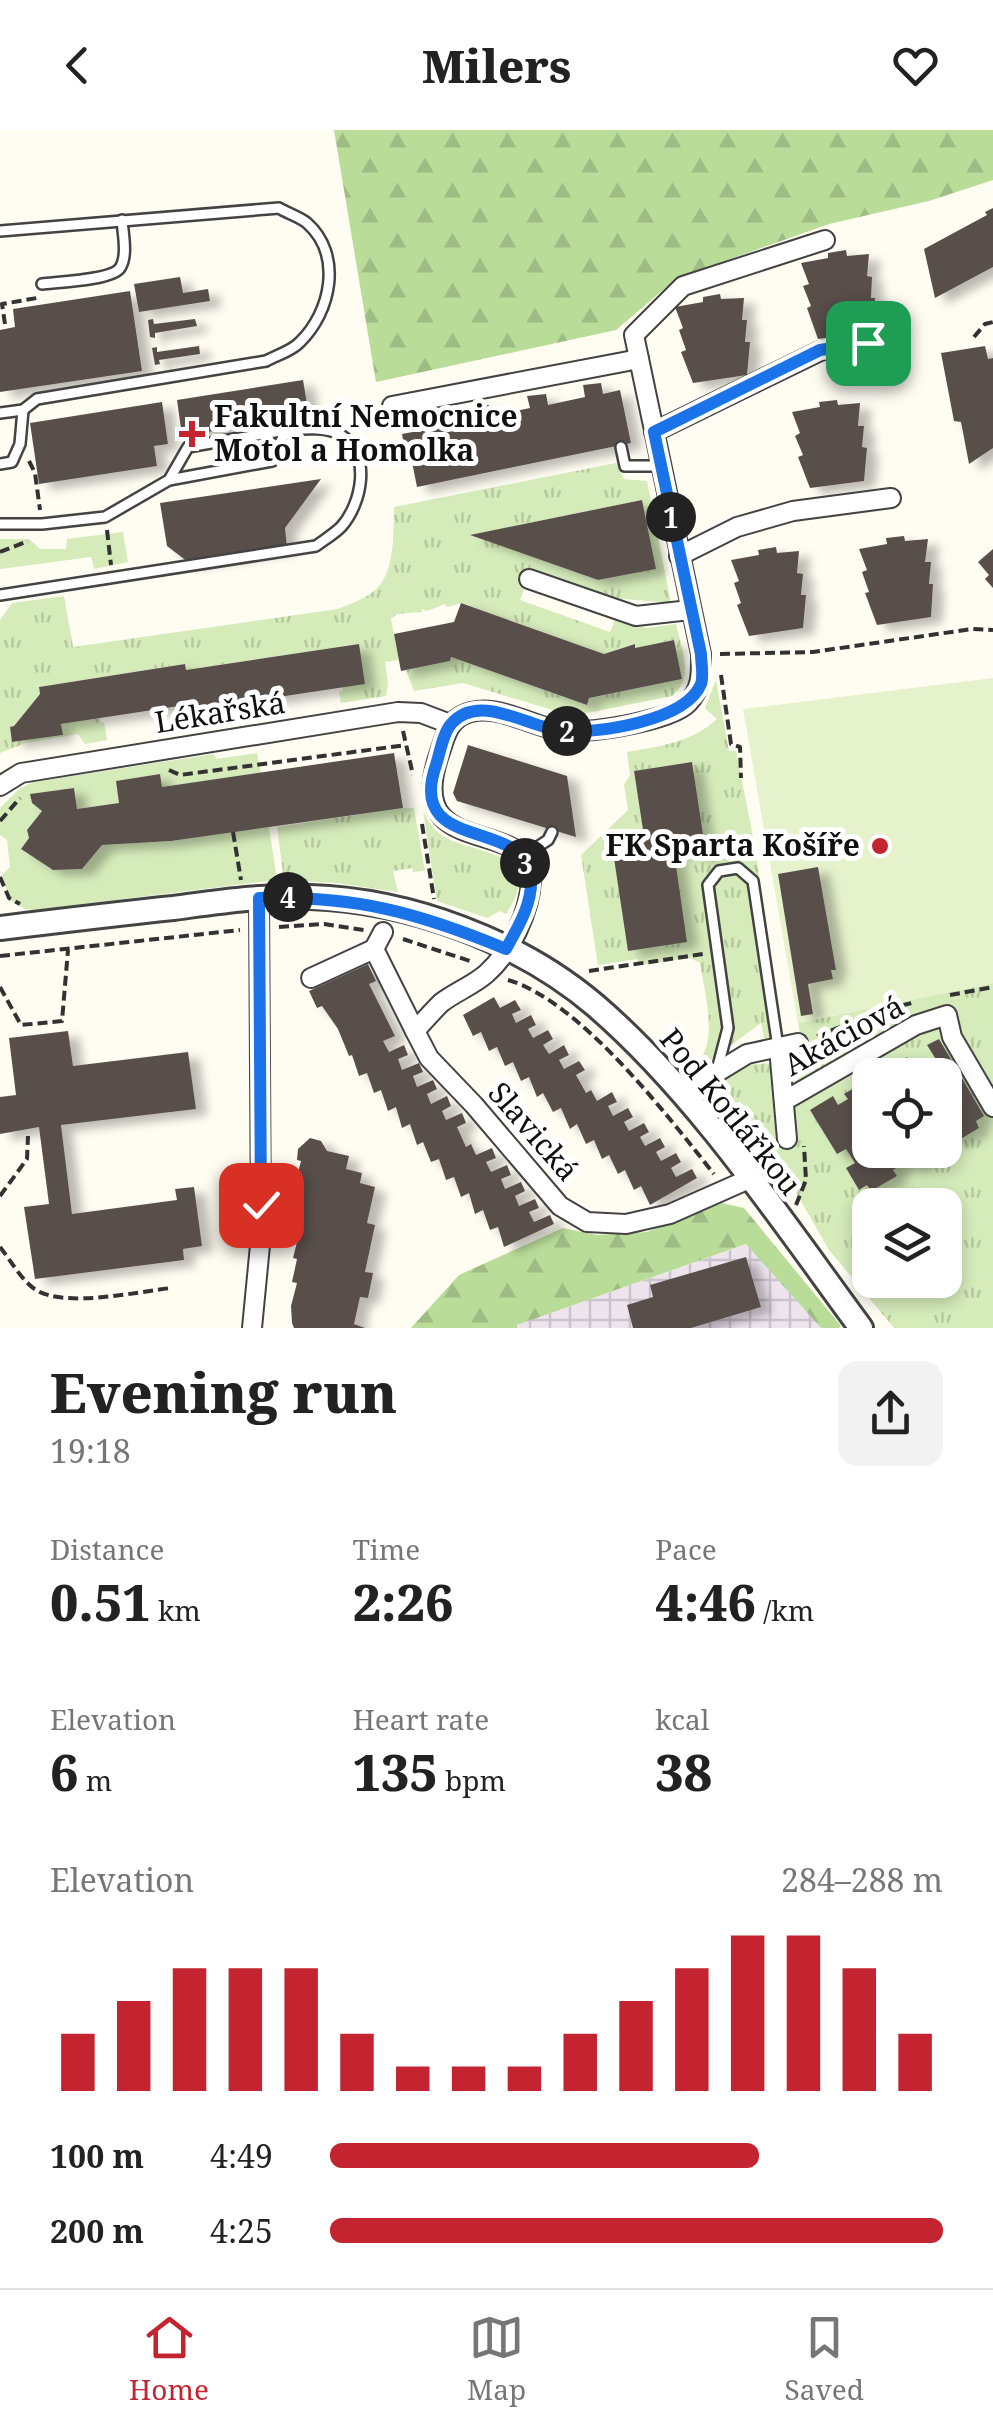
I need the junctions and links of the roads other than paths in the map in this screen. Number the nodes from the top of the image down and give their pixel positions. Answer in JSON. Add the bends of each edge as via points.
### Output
{"nodes":[{"id":1,"x":122,"y":220,"type":"junction"},
{"id":2,"x":0,"y":231,"type":"edge"},
{"id":3,"x":825,"y":240,"type":"dead end"},
{"id":4,"x":42,"y":284,"type":"dead end"},
{"id":5,"x":868,"y":343,"type":"dead end"},
{"id":6,"x":639,"y":359,"type":"junction"},
{"id":7,"x":392,"y":406,"type":"dead end"},
{"id":8,"x":23,"y":410,"type":"junction"},
{"id":9,"x":0,"y":412,"type":"edge"},
{"id":10,"x":286,"y":430,"type":"junction"},
{"id":11,"x":654,"y":432,"type":"junction"},
{"id":12,"x":621,"y":447,"type":"dead end"},
{"id":13,"x":0,"y":464,"type":"edge"},
{"id":14,"x":661,"y":466,"type":"junction"},
{"id":15,"x":169,"y":480,"type":"junction"},
{"id":16,"x":891,"y":498,"type":"dead end"},
{"id":17,"x":0,"y":524,"type":"edge"},
{"id":18,"x":680,"y":556,"type":"junction"},
{"id":19,"x":529,"y":579,"type":"dead end"},
{"id":20,"x":0,"y":595,"type":"edge"},
{"id":21,"x":690,"y":610,"type":"junction"},
{"id":22,"x":450,"y":724,"type":"junction"},
{"id":23,"x":0,"y":786,"type":"edge"},
{"id":24,"x":552,"y":832,"type":"dead end"},
{"id":25,"x":522,"y":857,"type":"junction"},
{"id":26,"x":250,"y":891,"type":"junction"},
{"id":27,"x":0,"y":928,"type":"edge"},
{"id":28,"x":506,"y":949,"type":"junction"},
{"id":29,"x":311,"y":978,"type":"dead end"},
{"id":30,"x":415,"y":1031,"type":"junction"},
{"id":31,"x":798,"y":1043,"type":"road end"},
{"id":32,"x":778,"y":1048,"type":"junction"},
{"id":33,"x":717,"y":1070,"type":"junction"},
{"id":34,"x":683,"y":1093,"type":"junction"},
{"id":35,"x":784,"y":1101,"type":"junction"},
{"id":36,"x":992,"y":1107,"type":"edge"},
{"id":37,"x":796,"y":1142,"type":"road end"},
{"id":38,"x":748,"y":1179,"type":"junction"},
{"id":39,"x":252,"y":1328,"type":"edge"},
{"id":40,"x":861,"y":1328,"type":"edge"}],
"edges":[{"from":1,"to":2,"type":"lane"},
{"from":1,"to":4,"type":"lane","via":[[124,254],[113,275]]},
{"from":1,"to":8,"type":"lane","via":[[279,208],[307,223],[324,250],[330,282],[322,316],[298,345],[266,360],[37,399]]},
{"from":3,"to":6,"type":"street","via":[[683,286],[634,334]]},
{"from":5,"to":11,"type":"street","via":[[820,350]]},
{"from":6,"to":7,"type":"street"},
{"from":6,"to":11,"type":"street"},
{"from":8,"to":9,"type":"lane"},
{"from":8,"to":13,"type":"lane","via":[[20,444],[12,462]]},
{"from":10,"to":15,"type":"lane","via":[[188,447]]},
{"from":10,"to":15,"type":"lane","via":[[272,461]]},
{"from":10,"to":20,"type":"lane","via":[[340,434],[358,456],[360,492],[342,526],[316,546]]},
{"from":11,"to":14,"type":"street"},
{"from":12,"to":14,"type":"lane","via":[[625,466]]},
{"from":14,"to":18,"type":"street"},
{"from":15,"to":17,"type":"lane","via":[[106,517]]},
{"from":16,"to":18,"type":"street","via":[[737,526]]},
{"from":18,"to":21,"type":"street"},
{"from":19,"to":21,"type":"street","via":[[636,616]]},
{"from":21,"to":22,"type":"street","via":[[709,654],[702,683],[686,706],[588,731],[559,731],[483,711]]},
{"from":22,"to":23,"type":"street","name":"Lékařská","via":[[398,712],[21,773]]},
{"from":22,"to":25,"type":"street","via":[[432,775],[439,817]]},
{"from":24,"to":25,"type":"lane"},
{"from":25,"to":28,"type":"street","via":[[531,874],[528,904]]},
{"from":26,"to":27,"type":"street","name":"Pod Kotlářkou"},
{"from":26,"to":28,"type":"street","name":"Pod Kotlářkou","via":[[384,906]]},
{"from":26,"to":39,"type":"street","via":[[261,1236]]},
{"from":28,"to":30,"type":"street","via":[[487,973]]},
{"from":28,"to":34,"type":"street","name":"Pod Kotlářkou","via":[[594,1004]]},
{"from":29,"to":30,"type":"street","name":"Slavická","via":[[378,941]]},
{"from":30,"to":38,"type":"street","name":"Slavická","via":[[428,1058],[560,1206],[586,1222],[626,1224],[670,1214]]},
{"from":31,"to":32,"type":"street","name":"Akáciová"},
{"from":32,"to":33,"type":"street","name":"Akáciová"},
{"from":32,"to":33,"type":"lane","via":[[753,881],[738,868],[719,870],[708,885],[728,1028]]},
{"from":32,"to":35,"type":"street","name":"Akáciová"},
{"from":33,"to":34,"type":"street","name":"Akáciová"},
{"from":34,"to":38,"type":"street","name":"Pod Kotlářkou"},
{"from":35,"to":36,"type":"street","name":"Akáciová","via":[[916,1024],[947,1014],[952,1036]]},
{"from":35,"to":37,"type":"street","name":"Akáciová"},
{"from":38,"to":40,"type":"street","name":"Pod Kotlářkou"}]}
